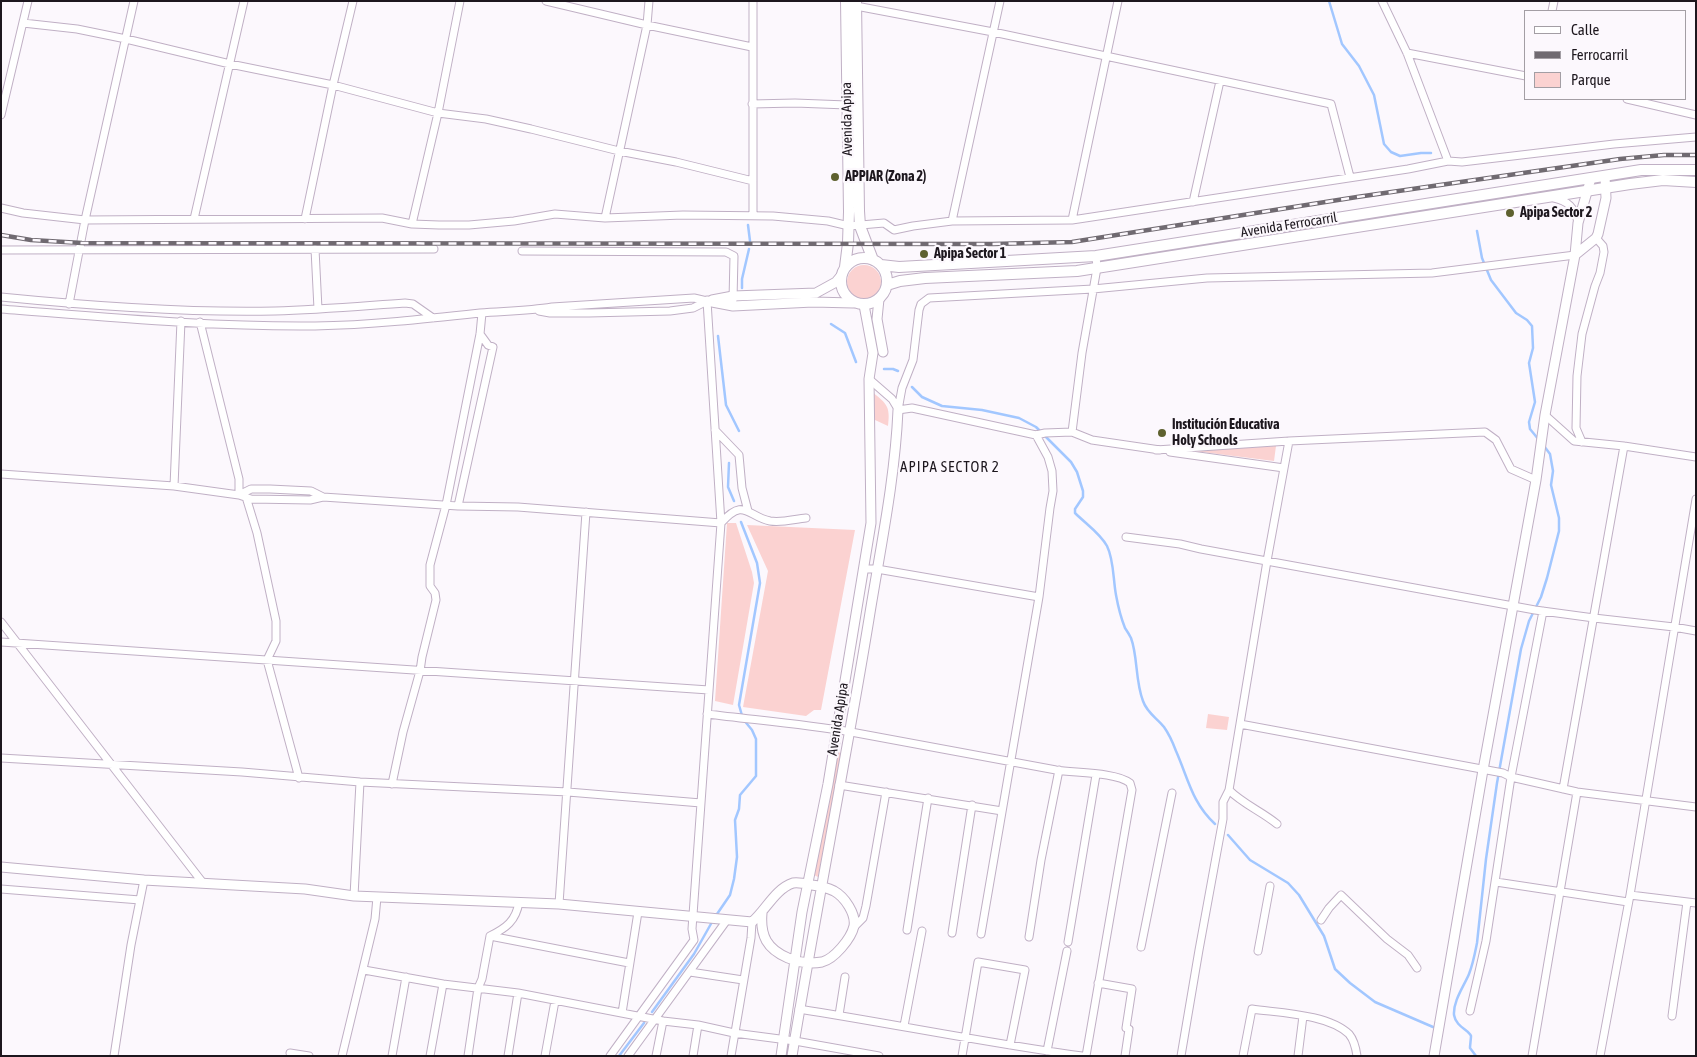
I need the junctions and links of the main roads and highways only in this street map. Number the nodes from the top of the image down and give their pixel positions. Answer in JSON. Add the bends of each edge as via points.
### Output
{"nodes":[{"id":1,"x":853,"y":3,"type":"edge"},
{"id":2,"x":1696,"y":170,"type":"edge"},
{"id":3,"x":1696,"y":182,"type":"edge"},
{"id":4,"x":877,"y":262,"type":"junction"},
{"id":5,"x":843,"y":272,"type":"junction"},
{"id":6,"x":887,"y":285,"type":"junction"}],
"edges":[{"from":1,"to":4,"type":"main road","name":"Avenida Apipa","via":[[860,226]]},
{"from":1,"to":5,"type":"main road","name":"Avenida Apipa","via":[[847,105],[849,226]]},
{"from":2,"to":4,"type":"main road","name":"Avenida Ferrocarril","via":[[1641,170],[1096,256],[899,268]]},
{"from":3,"to":6,"type":"main road","name":"Avenida Ferrocarril","via":[[1663,180],[1549,196],[1097,268],[924,278]]},
{"from":4,"to":5,"type":"main road","via":[[858,259]]},
{"from":4,"to":6,"type":"main road","via":[[886,274]]},
{"from":5,"to":6,"type":"main road","via":[[842,291],[853,303],[870,304],[883,295]]}]}
